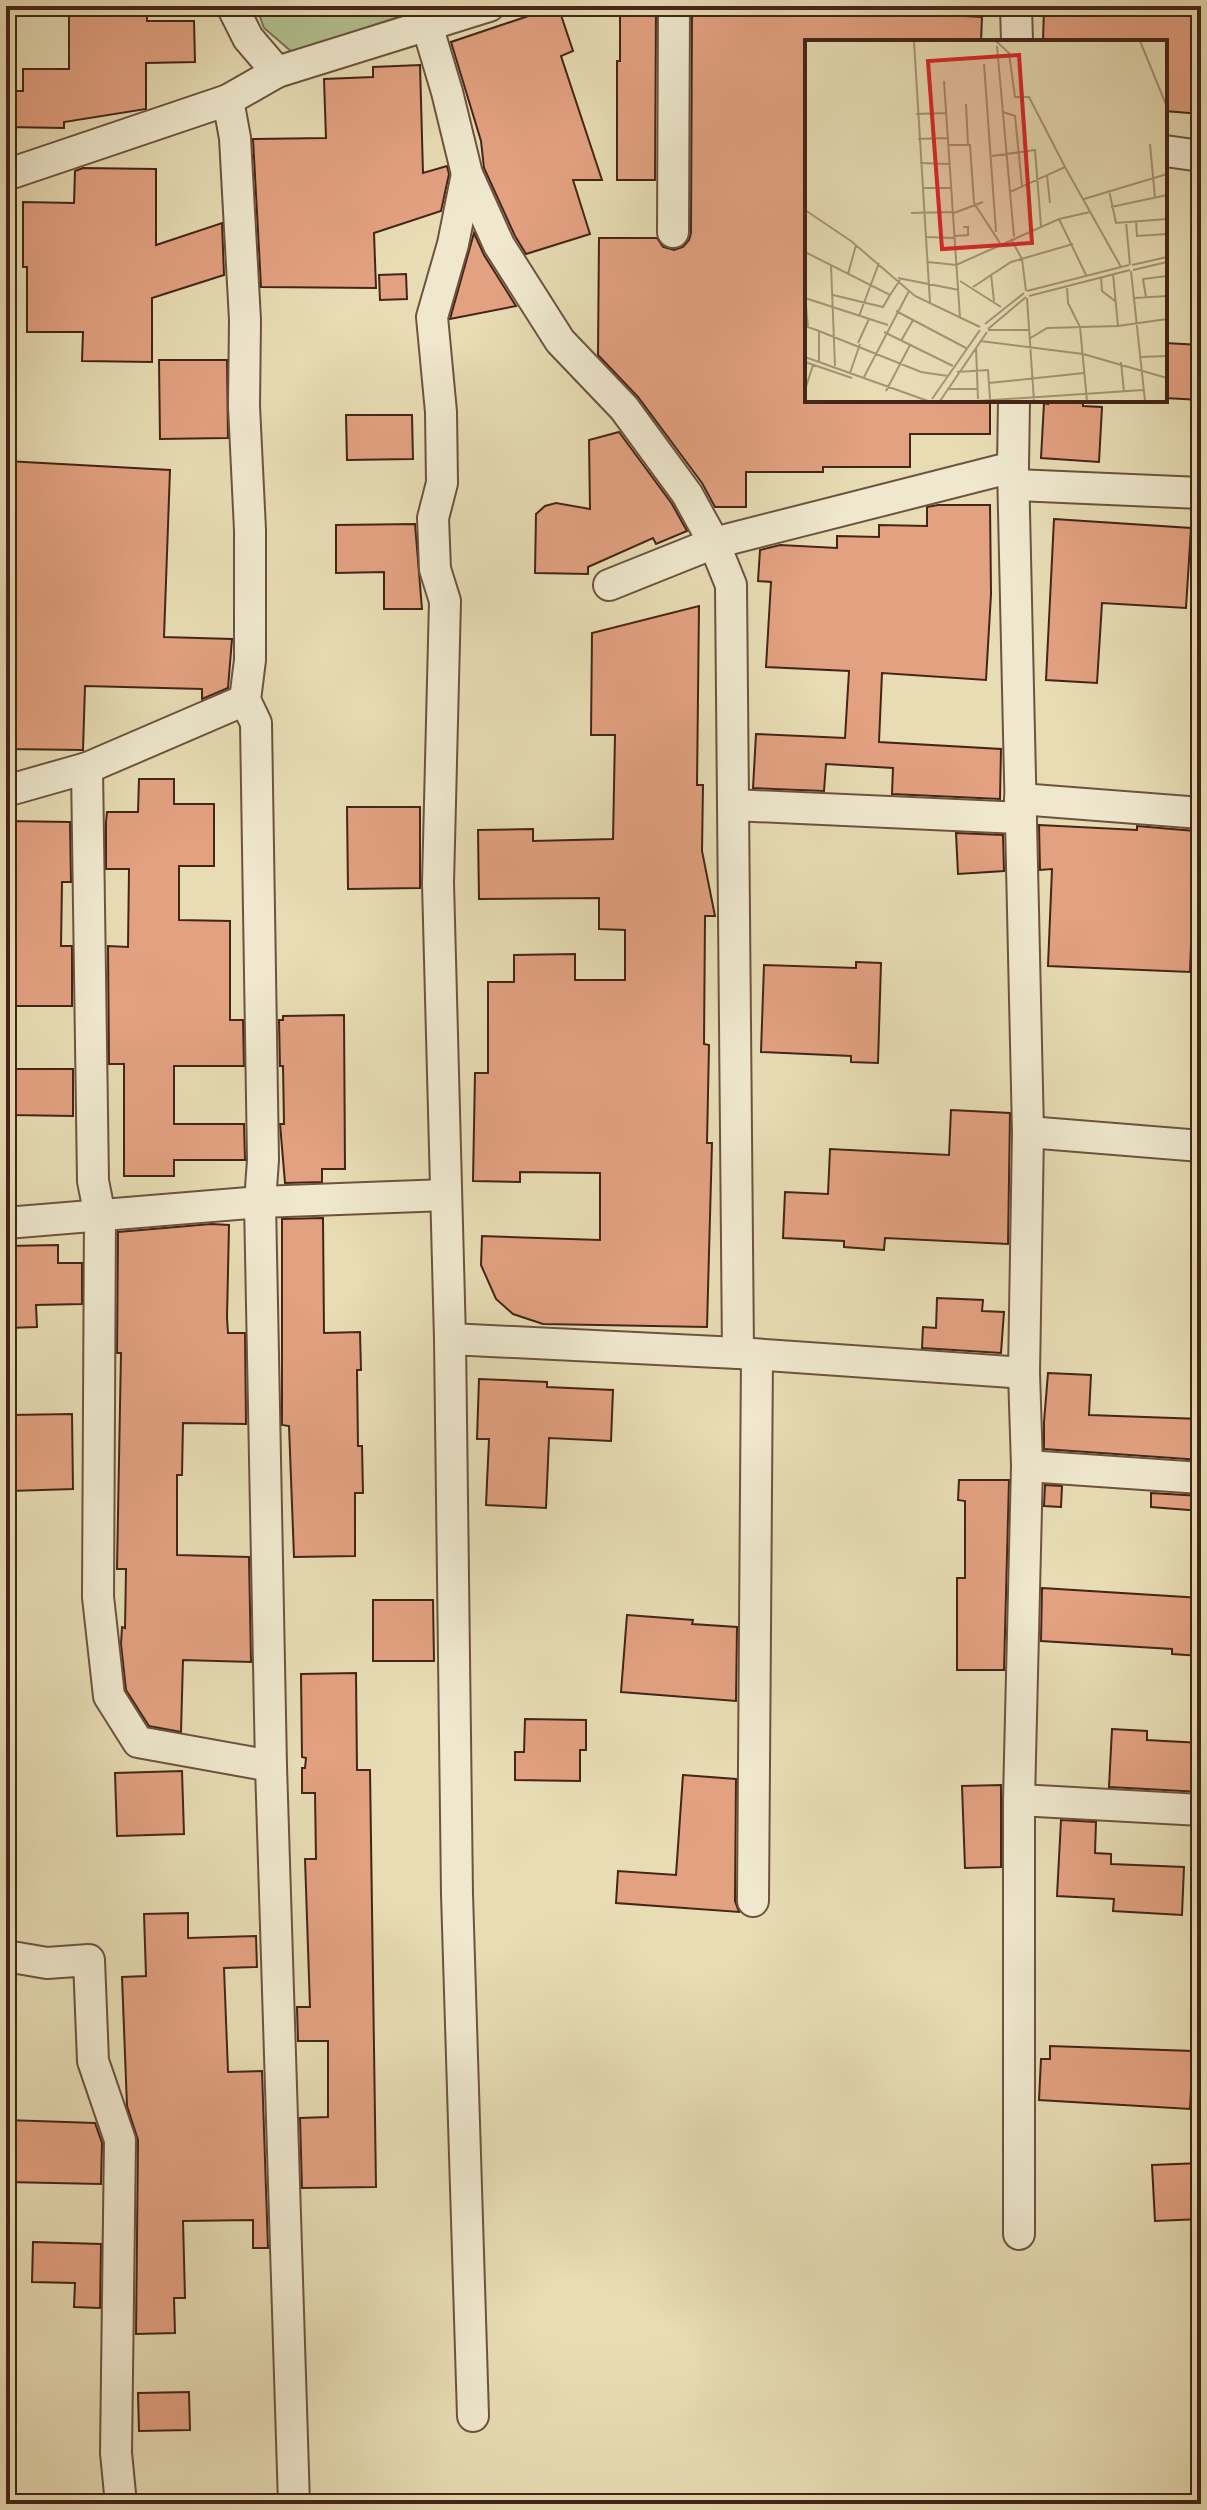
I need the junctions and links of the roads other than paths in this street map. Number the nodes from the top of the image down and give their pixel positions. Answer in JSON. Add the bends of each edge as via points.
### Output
{"nodes":[{"id":1,"x":232,"y":6,"type":"edge"},
{"id":2,"x":489,"y":6,"type":"edge"},
{"id":3,"x":674,"y":6,"type":"edge"},
{"id":4,"x":1016,"y":6,"type":"edge"},
{"id":5,"x":427,"y":25,"type":"junction"},
{"id":6,"x":1017,"y":40,"type":"edge"},
{"id":7,"x":277,"y":72,"type":"junction"},
{"id":8,"x":228,"y":100,"type":"junction"},
{"id":9,"x":1167,"y":151,"type":"edge"},
{"id":10,"x":1201,"y":156,"type":"edge"},
{"id":11,"x":467,"y":174,"type":"junction"},
{"id":12,"x":6,"y":175,"type":"edge"},
{"id":13,"x":673,"y":232,"type":"dead end"},
{"id":14,"x":1014,"y":402,"type":"edge"},
{"id":15,"x":1014,"y":476,"type":"junction"},
{"id":16,"x":1201,"y":493,"type":"edge"},
{"id":17,"x":714,"y":543,"type":"junction"},
{"id":18,"x":609,"y":585,"type":"dead end"},
{"id":19,"x":245,"y":700,"type":"junction"},
{"id":20,"x":87,"y":768,"type":"junction"},
{"id":21,"x":6,"y":791,"type":"edge"},
{"id":22,"x":733,"y":805,"type":"junction"},
{"id":23,"x":1021,"y":809,"type":"junction"},
{"id":24,"x":1201,"y":813,"type":"edge"},
{"id":25,"x":1028,"y":1132,"type":"junction"},
{"id":26,"x":1201,"y":1146,"type":"edge"},
{"id":27,"x":446,"y":1195,"type":"junction"},
{"id":28,"x":260,"y":1202,"type":"junction"},
{"id":29,"x":100,"y":1216,"type":"junction"},
{"id":30,"x":6,"y":1223,"type":"edge"},
{"id":31,"x":450,"y":1339,"type":"junction"},
{"id":32,"x":748,"y":1354,"type":"junction"},
{"id":33,"x":1024,"y":1373,"type":"junction"},
{"id":34,"x":1027,"y":1466,"type":"junction"},
{"id":35,"x":1201,"y":1478,"type":"edge"},
{"id":36,"x":271,"y":1766,"type":"junction"},
{"id":37,"x":1019,"y":1800,"type":"junction"},
{"id":38,"x":1201,"y":1810,"type":"edge"},
{"id":39,"x":753,"y":1901,"type":"dead end"},
{"id":40,"x":6,"y":1956,"type":"edge"},
{"id":41,"x":1019,"y":2234,"type":"dead end"},
{"id":42,"x":473,"y":2416,"type":"dead end"},
{"id":43,"x":121,"y":2504,"type":"edge"},
{"id":44,"x":294,"y":2504,"type":"edge"}],
"edges":[{"from":1,"to":7,"type":"street","via":[[248,38]]},
{"from":2,"to":5,"type":"street"},
{"from":3,"to":13,"type":"street"},
{"from":4,"to":6,"type":"street"},
{"from":5,"to":7,"type":"street"},
{"from":5,"to":11,"type":"street"},
{"from":7,"to":8,"type":"street"},
{"from":8,"to":12,"type":"street"},
{"from":8,"to":19,"type":"street","via":[[235,138],[245,320],[250,660]]},
{"from":9,"to":10,"type":"street"},
{"from":11,"to":17,"type":"street","via":[[499,245],[560,341],[624,408],[687,494]]},
{"from":11,"to":27,"type":"street","via":[[432,317],[442,469],[433,518],[435,569],[445,601],[438,883]]},
{"from":14,"to":15,"type":"street"},
{"from":15,"to":16,"type":"street"},
{"from":15,"to":17,"type":"street"},
{"from":15,"to":23,"type":"street"},
{"from":17,"to":18,"type":"street"},
{"from":17,"to":22,"type":"street","via":[[731,585]]},
{"from":19,"to":20,"type":"street"},
{"from":19,"to":28,"type":"street","via":[[256,723]]},
{"from":20,"to":21,"type":"street"},
{"from":20,"to":29,"type":"street","via":[[93,1181]]},
{"from":22,"to":23,"type":"street"},
{"from":22,"to":32,"type":"street"},
{"from":23,"to":24,"type":"street"},
{"from":23,"to":25,"type":"street"},
{"from":25,"to":26,"type":"street"},
{"from":25,"to":33,"type":"street"},
{"from":27,"to":28,"type":"street"},
{"from":27,"to":31,"type":"street"},
{"from":28,"to":29,"type":"street"},
{"from":28,"to":36,"type":"street"},
{"from":29,"to":30,"type":"street"},
{"from":29,"to":36,"type":"street","via":[[98,1597],[109,1696],[138,1742]]},
{"from":31,"to":32,"type":"street"},
{"from":31,"to":42,"type":"street","via":[[457,1894]]},
{"from":32,"to":33,"type":"street"},
{"from":32,"to":39,"type":"street"},
{"from":33,"to":34,"type":"street"},
{"from":34,"to":35,"type":"street"},
{"from":34,"to":37,"type":"street"},
{"from":36,"to":44,"type":"street"},
{"from":37,"to":38,"type":"street"},
{"from":37,"to":41,"type":"street"},
{"from":40,"to":43,"type":"street","via":[[47,1963],[89,1960],[93,2061],[120,2140],[116,2453]]}]}
